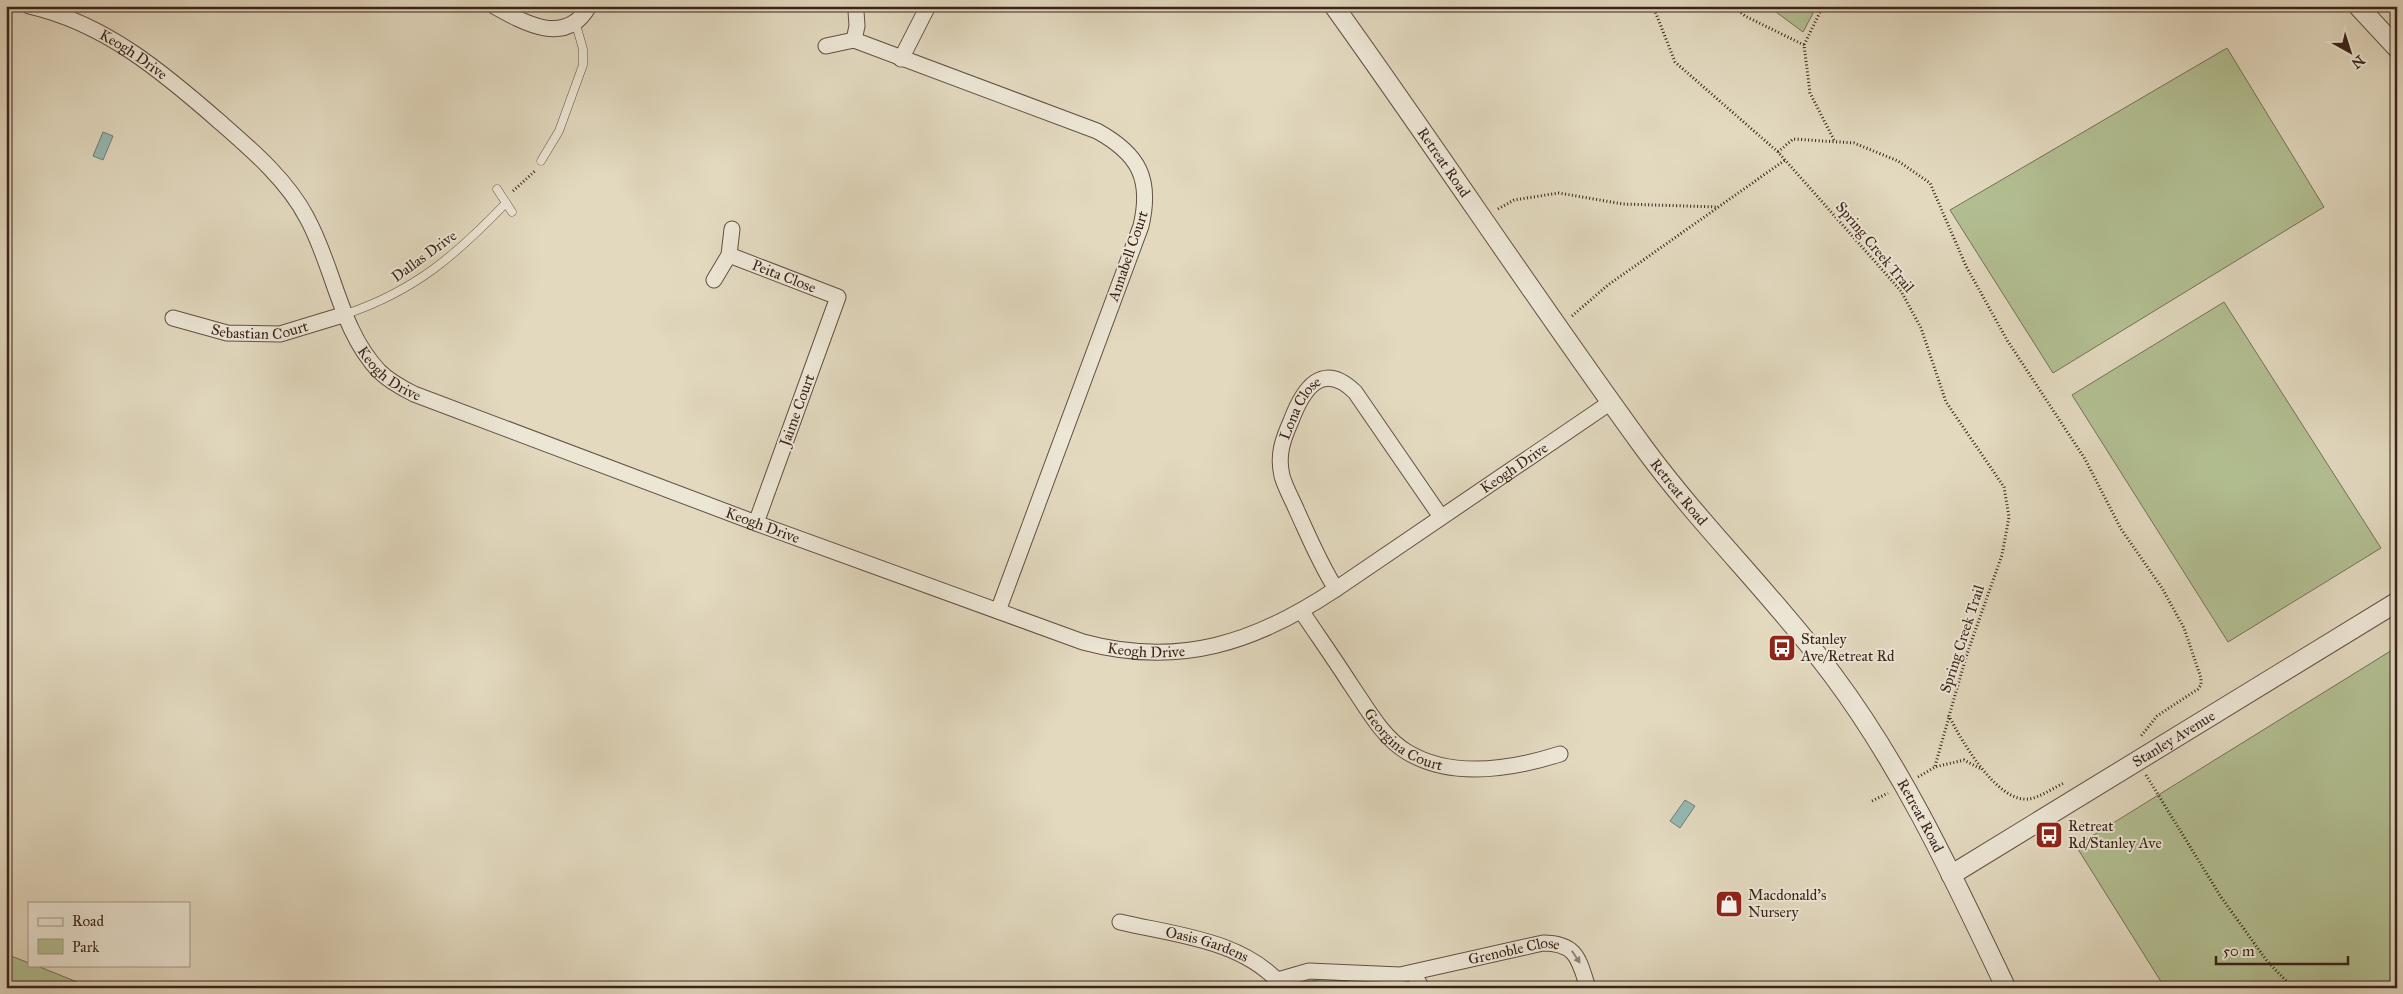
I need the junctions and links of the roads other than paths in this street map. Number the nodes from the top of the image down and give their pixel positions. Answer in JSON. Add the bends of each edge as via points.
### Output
{"nodes":[{"id":1,"x":29,"y":6,"type":"edge"},
{"id":2,"x":494,"y":6,"type":"edge"},
{"id":3,"x":589,"y":6,"type":"edge"},
{"id":4,"x":928,"y":6,"type":"edge"},
{"id":5,"x":1334,"y":6,"type":"edge"},
{"id":6,"x":2358,"y":6,"type":"edge"},
{"id":7,"x":856,"y":11,"type":"dead end"},
{"id":8,"x":575,"y":21,"type":"junction"},
{"id":9,"x":854,"y":40,"type":"junction"},
{"id":10,"x":826,"y":46,"type":"dead end"},
{"id":11,"x":2397,"y":48,"type":"edge"},
{"id":12,"x":901,"y":59,"type":"junction"},
{"id":13,"x":541,"y":161,"type":"road end"},
{"id":14,"x":497,"y":189,"type":"dead end"},
{"id":15,"x":506,"y":203,"type":"junction"},
{"id":16,"x":512,"y":212,"type":"dead end"},
{"id":17,"x":732,"y":229,"type":"dead end"},
{"id":18,"x":729,"y":255,"type":"junction"},
{"id":19,"x":714,"y":280,"type":"dead end"},
{"id":20,"x":838,"y":297,"type":"joint"},
{"id":21,"x":346,"y":314,"type":"junction"},
{"id":22,"x":173,"y":318,"type":"dead end"},
{"id":23,"x":1611,"y":402,"type":"junction"},
{"id":24,"x":1441,"y":518,"type":"junction"},
{"id":25,"x":756,"y":523,"type":"junction"},
{"id":26,"x":1336,"y":589,"type":"junction"},
{"id":27,"x":2397,"y":602,"type":"edge"},
{"id":28,"x":998,"y":611,"type":"junction"},
{"id":29,"x":1302,"y":612,"type":"junction"},
{"id":30,"x":1560,"y":754,"type":"dead end"},
{"id":31,"x":1951,"y":875,"type":"junction"},
{"id":32,"x":1120,"y":922,"type":"dead end"},
{"id":33,"x":1414,"y":973,"type":"junction"},
{"id":34,"x":1281,"y":984,"type":"edge"},
{"id":35,"x":1422,"y":988,"type":"edge"},
{"id":36,"x":1588,"y":988,"type":"edge"},
{"id":37,"x":2006,"y":988,"type":"edge"}],
"edges":[{"from":1,"to":21,"type":"street","name":"Keogh Drive","via":[[55,13],[115,40],[173,81],[242,142],[278,178],[307,217]]},
{"from":2,"to":8,"type":"street","via":[[544,30]]},
{"from":3,"to":8,"type":"street"},
{"from":4,"to":12,"type":"street"},
{"from":5,"to":23,"type":"street","name":"Retreat Road"},
{"from":6,"to":11,"type":"street"},
{"from":7,"to":9,"type":"street"},
{"from":8,"to":13,"type":"lane","via":[[583,49],[582,65],[559,131]]},
{"from":9,"to":10,"type":"street"},
{"from":9,"to":12,"type":"street","name":"Annabell Court"},
{"from":12,"to":28,"type":"street","name":"Annabell Court","via":[[1103,135],[1122,147],[1134,161],[1146,188],[1141,226]]},
{"from":14,"to":15,"type":"lane"},
{"from":15,"to":16,"type":"lane"},
{"from":15,"to":21,"type":"lane","name":"Dallas Drive","via":[[461,248],[428,273],[378,303]]},
{"from":17,"to":18,"type":"street"},
{"from":18,"to":19,"type":"street"},
{"from":18,"to":20,"type":"street","name":"Peita Close"},
{"from":20,"to":25,"type":"street","name":"Jaime Court"},
{"from":21,"to":22,"type":"street","name":"Sebastian Court","via":[[280,334],[227,333]]},
{"from":21,"to":25,"type":"street","name":"Keogh Drive","via":[[354,336],[380,373],[414,394]]},
{"from":23,"to":24,"type":"street","name":"Keogh Drive"},
{"from":23,"to":31,"type":"street","name":"Retreat Road","via":[[1685,501],[1816,652],[1870,727],[1906,785]]},
{"from":24,"to":26,"type":"street","name":"Keogh Drive"},
{"from":24,"to":26,"type":"street","name":"Lona Close","via":[[1355,392],[1335,378],[1315,382],[1299,400],[1281,446],[1279,461],[1282,477],[1316,554]]},
{"from":25,"to":28,"type":"street","name":"Keogh Drive"},
{"from":26,"to":29,"type":"street","name":"Keogh Drive"},
{"from":27,"to":31,"type":"street","name":"Stanley Avenue","via":[[2200,724],[2134,753]]},
{"from":28,"to":29,"type":"street","name":"Keogh Drive","via":[[1083,642],[1145,653],[1215,646],[1253,634]]},
{"from":29,"to":30,"type":"street","name":"Georgina Court","via":[[1382,730],[1406,752],[1434,763],[1480,768],[1509,767]]},
{"from":31,"to":37,"type":"street","name":"Retreat Road"},
{"from":32,"to":34,"type":"street","name":"Oasis Gardens","via":[[1236,951],[1262,965]]},
{"from":33,"to":34,"type":"street","name":"Grenoble Close","via":[[1386,976],[1309,971]]},
{"from":33,"to":35,"type":"street"},
{"from":33,"to":36,"type":"street","name":"Grenoble Close","one_way":true,"via":[[1555,943],[1573,951]]}]}
